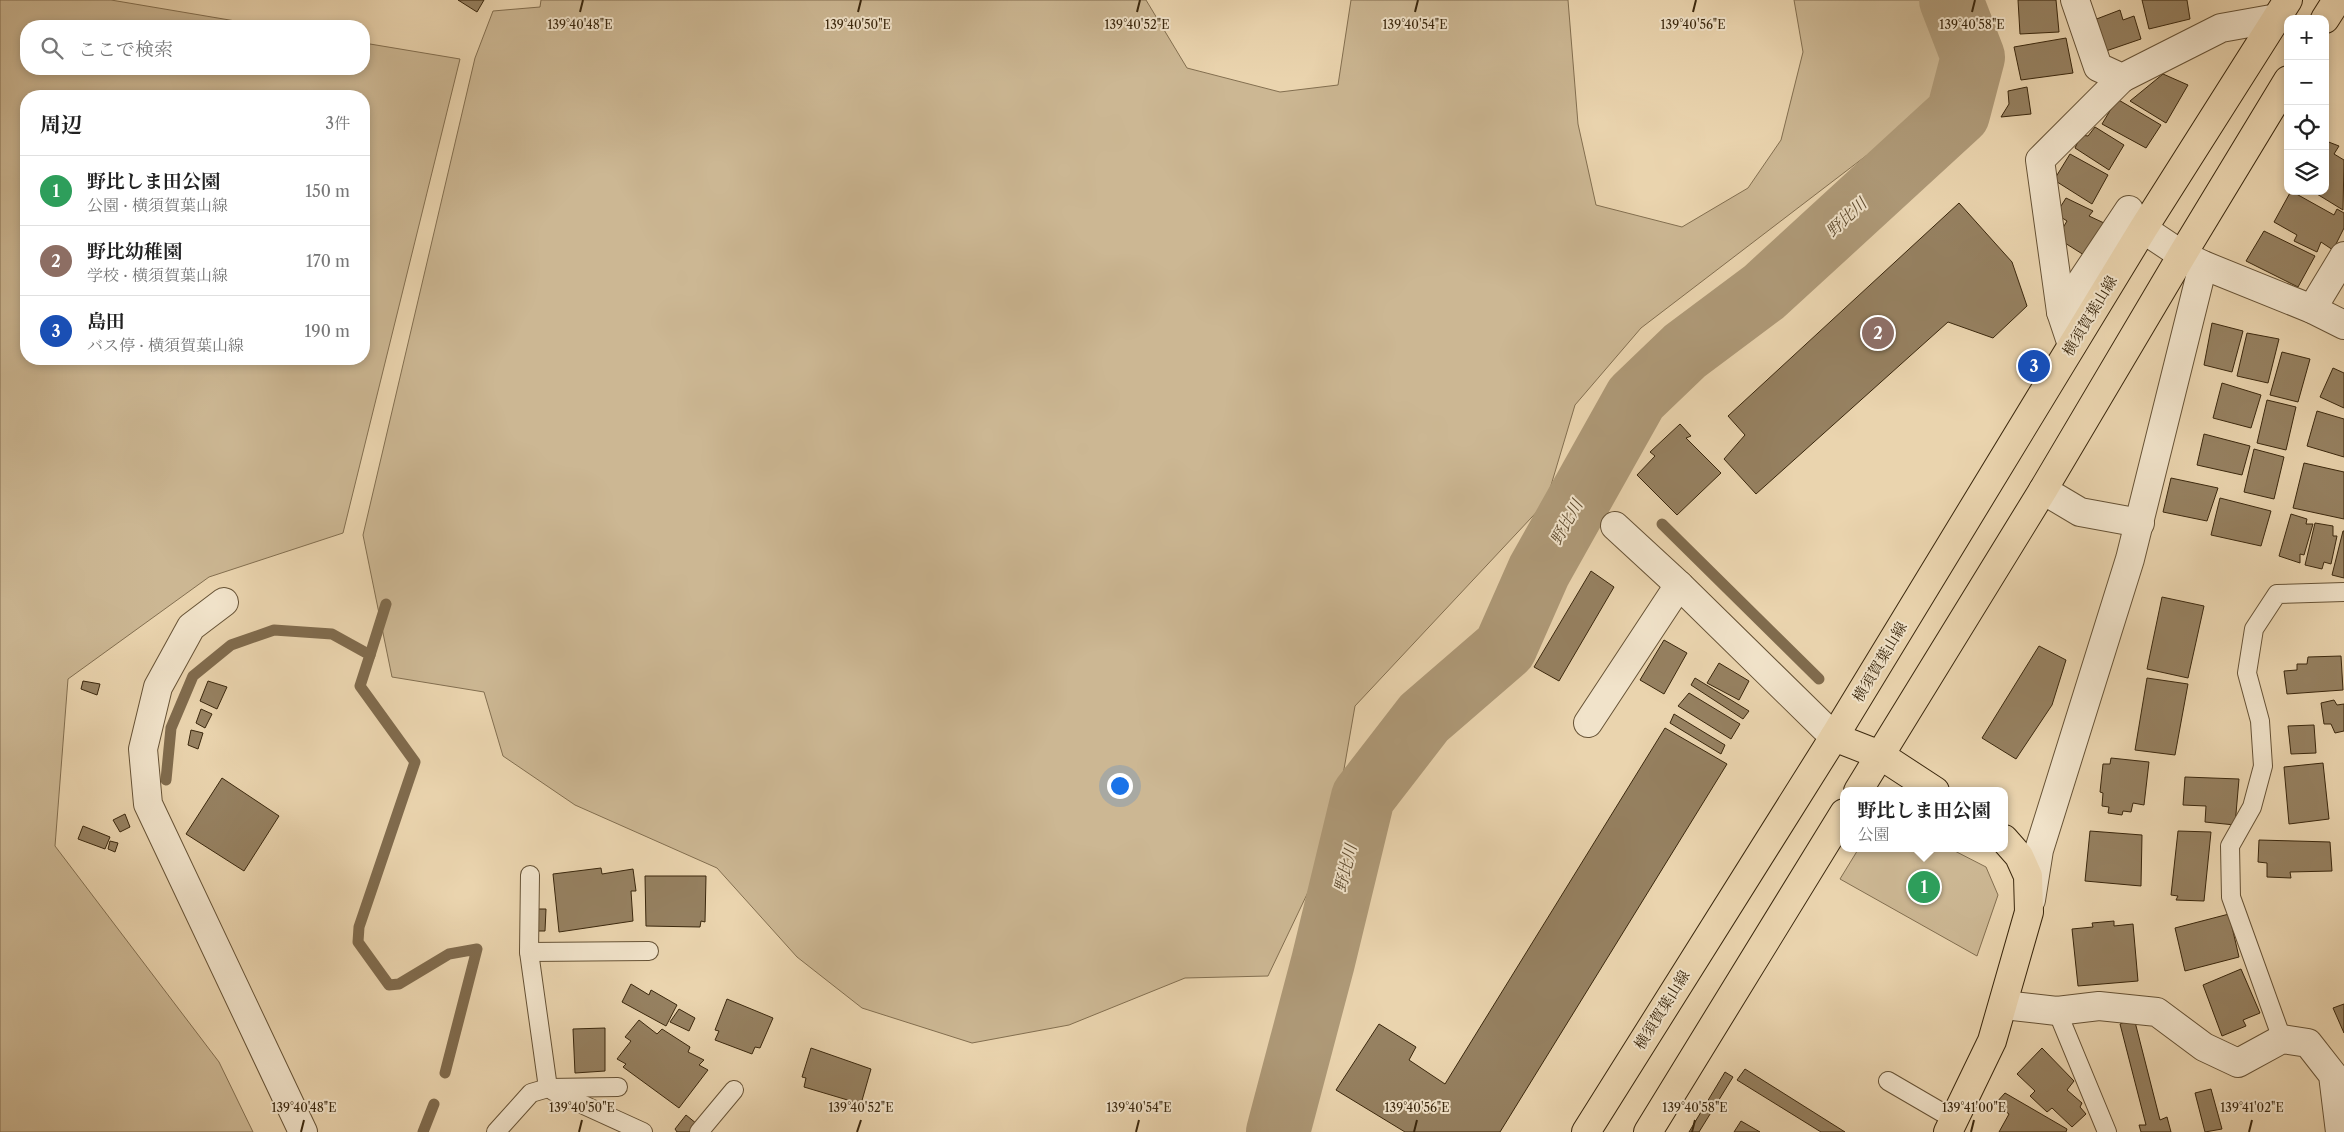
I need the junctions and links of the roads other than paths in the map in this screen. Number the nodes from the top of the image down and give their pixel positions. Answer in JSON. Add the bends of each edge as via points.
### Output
{"nodes":[{"id":1,"x":2075,"y":0,"type":"edge"},
{"id":2,"x":2336,"y":0,"type":"edge"},
{"id":3,"x":2282,"y":9,"type":"edge"},
{"id":4,"x":2327,"y":15,"type":"edge"},
{"id":5,"x":2122,"y":78,"type":"junction"},
{"id":6,"x":2284,"y":88,"type":"edge"},
{"id":7,"x":2136,"y":220,"type":"junction"},
{"id":8,"x":2344,"y":256,"type":"edge"},
{"id":9,"x":2192,"y":260,"type":"junction"},
{"id":10,"x":2312,"y":309,"type":"junction"},
{"id":11,"x":2061,"y":312,"type":"junction"},
{"id":12,"x":2344,"y":325,"type":"edge"},
{"id":13,"x":2072,"y":345,"type":"junction"},
{"id":14,"x":2043,"y":490,"type":"junction"},
{"id":15,"x":2140,"y":523,"type":"junction"},
{"id":16,"x":1615,"y":526,"type":"dead end"},
{"id":17,"x":1679,"y":585,"type":"junction"},
{"id":18,"x":2344,"y":592,"type":"edge"},
{"id":19,"x":224,"y":602,"type":"dead end"},
{"id":20,"x":1588,"y":723,"type":"dead end"},
{"id":21,"x":1834,"y":737,"type":"junction"},
{"id":22,"x":1880,"y":755,"type":"junction"},
{"id":23,"x":1860,"y":787,"type":"edge"},
{"id":24,"x":1929,"y":787,"type":"edge"},
{"id":25,"x":1840,"y":820,"type":"edge"},
{"id":26,"x":2008,"y":843,"type":"edge"},
{"id":27,"x":530,"y":875,"type":"dead end"},
{"id":28,"x":2029,"y":912,"type":"junction"},
{"id":29,"x":648,"y":951,"type":"dead end"},
{"id":30,"x":529,"y":952,"type":"junction"},
{"id":31,"x":2004,"y":1005,"type":"junction"},
{"id":32,"x":2057,"y":1011,"type":"junction"},
{"id":33,"x":2282,"y":1039,"type":"junction"},
{"id":34,"x":1888,"y":1081,"type":"dead end"},
{"id":35,"x":618,"y":1087,"type":"dead end"},
{"id":36,"x":548,"y":1088,"type":"junction"},
{"id":37,"x":734,"y":1090,"type":"dead end"},
{"id":38,"x":2340,"y":1092,"type":"edge"},
{"id":39,"x":1952,"y":1126,"type":"edge"},
{"id":40,"x":303,"y":1132,"type":"edge"},
{"id":41,"x":496,"y":1132,"type":"edge"},
{"id":42,"x":643,"y":1132,"type":"edge"},
{"id":43,"x":699,"y":1132,"type":"edge"},
{"id":44,"x":1586,"y":1132,"type":"edge"},
{"id":45,"x":1648,"y":1132,"type":"edge"},
{"id":46,"x":2107,"y":1132,"type":"edge"},
{"id":47,"x":2340,"y":1132,"type":"edge"}],
"edges":[{"from":1,"to":5,"type":"street","via":[[2098,67]]},
{"from":2,"to":4,"type":"main road"},
{"from":3,"to":5,"type":"street","via":[[2221,28]]},
{"from":3,"to":7,"type":"main road","name":"横須賀葉山線"},
{"from":5,"to":11,"type":"street","via":[[2040,160]]},
{"from":6,"to":9,"type":"main road"},
{"from":7,"to":9,"type":"street"},
{"from":7,"to":11,"type":"street"},
{"from":7,"to":13,"type":"main road","name":"横須賀葉山線"},
{"from":8,"to":10,"type":"street"},
{"from":9,"to":10,"type":"street"},
{"from":9,"to":14,"type":"main road"},
{"from":9,"to":15,"type":"street"},
{"from":10,"to":12,"type":"street"},
{"from":11,"to":13,"type":"street"},
{"from":13,"to":21,"type":"main road","name":"横須賀葉山線"},
{"from":14,"to":15,"type":"street","via":[[2080,512]]},
{"from":14,"to":22,"type":"main road"},
{"from":15,"to":28,"type":"street","via":[[2039,850]]},
{"from":16,"to":17,"type":"street"},
{"from":17,"to":20,"type":"street"},
{"from":17,"to":21,"type":"street"},
{"from":18,"to":33,"type":"lane","via":[[2278,594],[2254,629],[2247,673],[2260,721],[2263,766],[2252,807],[2230,846],[2231,897]]},
{"from":19,"to":40,"type":"street","via":[[192,626],[158,687],[143,749],[148,804]]},
{"from":21,"to":22,"type":"main road"},
{"from":21,"to":44,"type":"main road","name":"横須賀葉山線"},
{"from":22,"to":23,"type":"main road"},
{"from":22,"to":24,"type":"main road"},
{"from":25,"to":45,"type":"main road"},
{"from":26,"to":28,"type":"main road","via":[[2019,856],[2028,876]]},
{"from":27,"to":30,"type":"lane"},
{"from":28,"to":31,"type":"main road"},
{"from":29,"to":30,"type":"lane"},
{"from":30,"to":36,"type":"lane"},
{"from":31,"to":32,"type":"street"},
{"from":31,"to":39,"type":"main road","via":[[1992,1041]]},
{"from":32,"to":33,"type":"street","via":[[2099,1006],[2157,1012],[2204,1047],[2238,1064]]},
{"from":32,"to":46,"type":"lane"},
{"from":33,"to":38,"type":"street","via":[[2308,1043],[2333,1075]]},
{"from":34,"to":39,"type":"lane"},
{"from":35,"to":36,"type":"lane"},
{"from":36,"to":41,"type":"lane","via":[[531,1093]]},
{"from":36,"to":42,"type":"lane"},
{"from":37,"to":43,"type":"lane"},
{"from":38,"to":47,"type":"street"}]}
